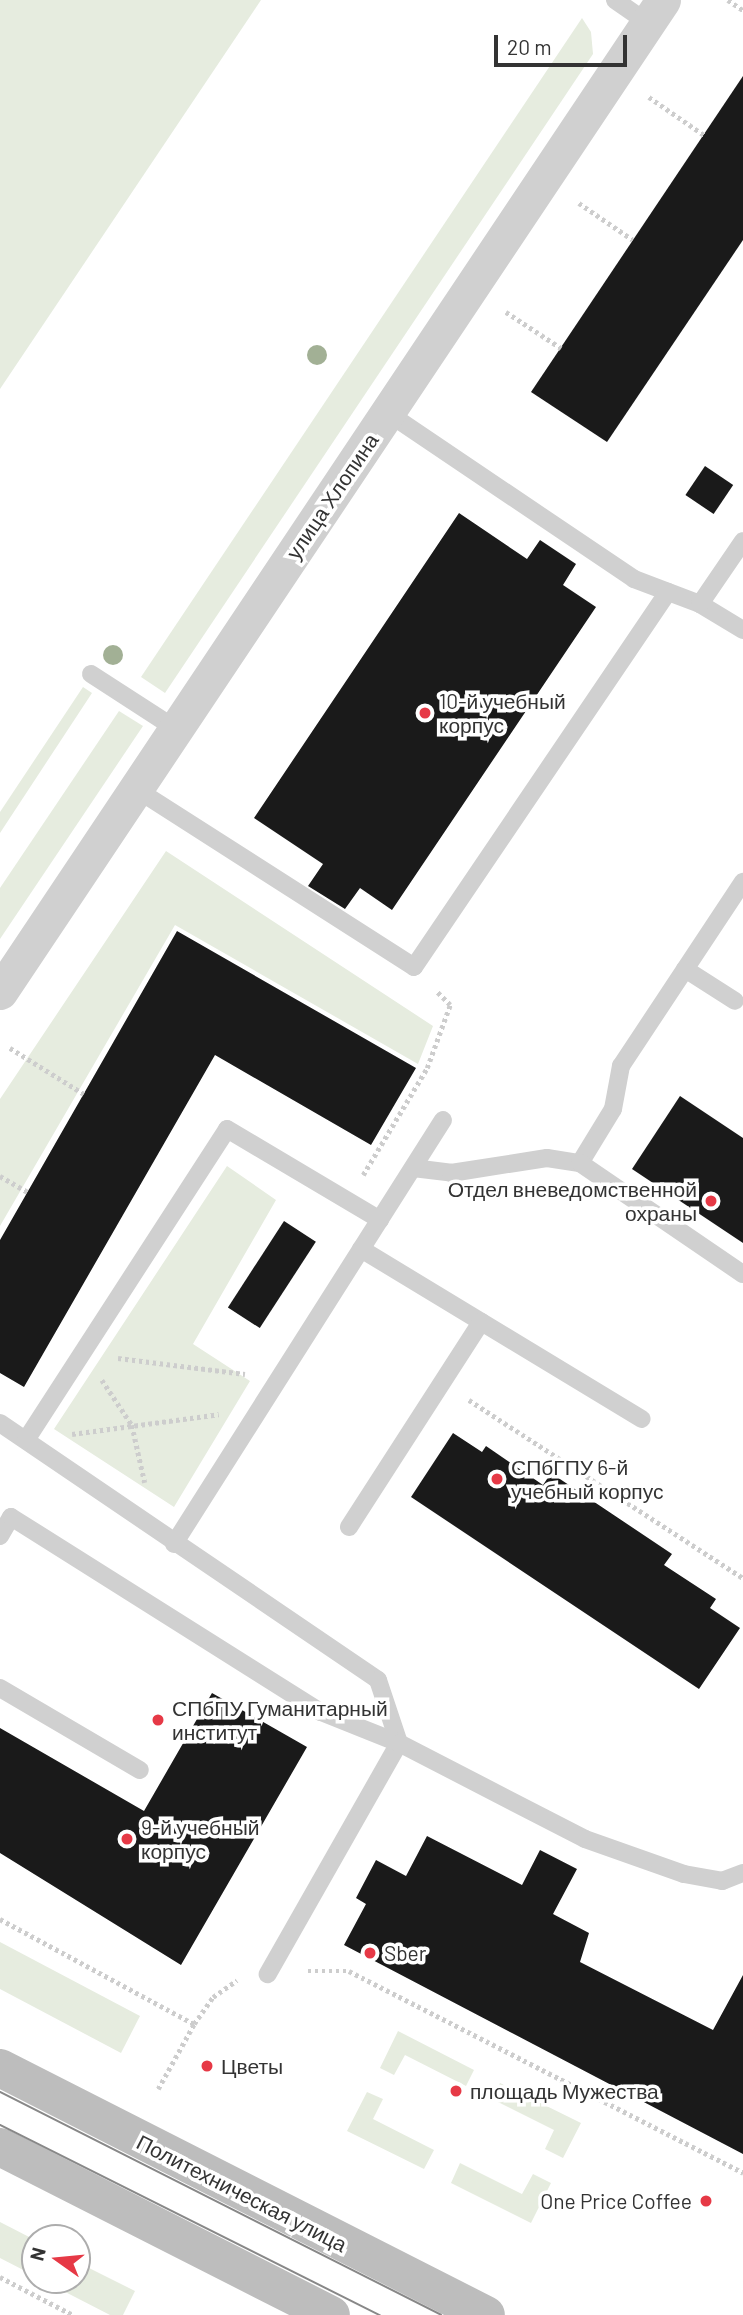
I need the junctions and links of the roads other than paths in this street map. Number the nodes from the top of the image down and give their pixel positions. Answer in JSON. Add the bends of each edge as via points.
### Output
{"nodes":[{"id":1,"x":615,"y":0,"type":"edge"},
{"id":2,"x":655,"y":11,"type":"edge"},
{"id":3,"x":387,"y":413,"type":"junction"},
{"id":4,"x":743,"y":541,"type":"edge"},
{"id":5,"x":668,"y":592,"type":"junction"},
{"id":6,"x":700,"y":604,"type":"junction"},
{"id":7,"x":743,"y":630,"type":"edge"},
{"id":8,"x":91,"y":674,"type":"dead end"},
{"id":9,"x":176,"y":729,"type":"junction"},
{"id":10,"x":136,"y":789,"type":"junction"},
{"id":11,"x":743,"y":882,"type":"edge"},
{"id":12,"x":685,"y":969,"type":"junction"},
{"id":13,"x":0,"y":992,"type":"edge"},
{"id":14,"x":735,"y":1001,"type":"dead end"},
{"id":15,"x":443,"y":1120,"type":"dead end"},
{"id":16,"x":580,"y":1163,"type":"junction"},
{"id":17,"x":413,"y":1168,"type":"junction"},
{"id":18,"x":380,"y":1220,"type":"junction"},
{"id":19,"x":361,"y":1249,"type":"junction"},
{"id":20,"x":743,"y":1274,"type":"edge"},
{"id":21,"x":481,"y":1322,"type":"junction"},
{"id":22,"x":642,"y":1419,"type":"dead end"},
{"id":23,"x":0,"y":1423,"type":"edge"},
{"id":24,"x":26,"y":1440,"type":"junction"},
{"id":25,"x":349,"y":1527,"type":"dead end"},
{"id":26,"x":0,"y":1536,"type":"edge"},
{"id":27,"x":174,"y":1544,"type":"junction"},
{"id":28,"x":0,"y":1688,"type":"edge"},
{"id":29,"x":399,"y":1743,"type":"junction"},
{"id":30,"x":141,"y":1770,"type":"dead end"},
{"id":31,"x":743,"y":1873,"type":"edge"},
{"id":32,"x":268,"y":1974,"type":"road end"},
{"id":33,"x":0,"y":2068,"type":"edge"},
{"id":34,"x":0,"y":2147,"type":"edge"},
{"id":35,"x":331,"y":2315,"type":"edge"},
{"id":36,"x":486,"y":2315,"type":"edge"}],
"edges":[{"from":1,"to":2,"type":"lane"},
{"from":2,"to":3,"type":"street","name":"улица Хлопина"},
{"from":3,"to":5,"type":"lane","via":[[634,579]]},
{"from":3,"to":9,"type":"street","name":"улица Хлопина"},
{"from":4,"to":6,"type":"lane"},
{"from":5,"to":6,"type":"lane"},
{"from":5,"to":10,"type":"lane","via":[[414,967]]},
{"from":6,"to":7,"type":"lane"},
{"from":8,"to":9,"type":"lane"},
{"from":9,"to":10,"type":"street","name":"улица Хлопина"},
{"from":10,"to":13,"type":"street","name":"улица Хлопина"},
{"from":11,"to":12,"type":"lane"},
{"from":12,"to":14,"type":"lane"},
{"from":12,"to":16,"type":"lane","via":[[621,1066],[613,1109]]},
{"from":15,"to":17,"type":"lane"},
{"from":16,"to":17,"type":"lane","via":[[547,1158],[452,1173]]},
{"from":16,"to":20,"type":"lane"},
{"from":17,"to":18,"type":"lane"},
{"from":18,"to":19,"type":"lane"},
{"from":18,"to":24,"type":"lane","via":[[227,1129]]},
{"from":19,"to":21,"type":"lane"},
{"from":19,"to":27,"type":"lane"},
{"from":21,"to":22,"type":"lane"},
{"from":21,"to":25,"type":"lane"},
{"from":23,"to":24,"type":"lane"},
{"from":24,"to":27,"type":"lane"},
{"from":26,"to":29,"type":"lane","via":[[11,1517],[321,1712]]},
{"from":27,"to":29,"type":"lane","via":[[378,1680]]},
{"from":28,"to":30,"type":"lane"},
{"from":29,"to":31,"type":"lane","via":[[585,1839],[684,1874],[722,1881]]},
{"from":29,"to":32,"type":"lane"},
{"from":33,"to":36,"type":"main road","name":"Политехническая улица"},
{"from":34,"to":35,"type":"main road"}]}
